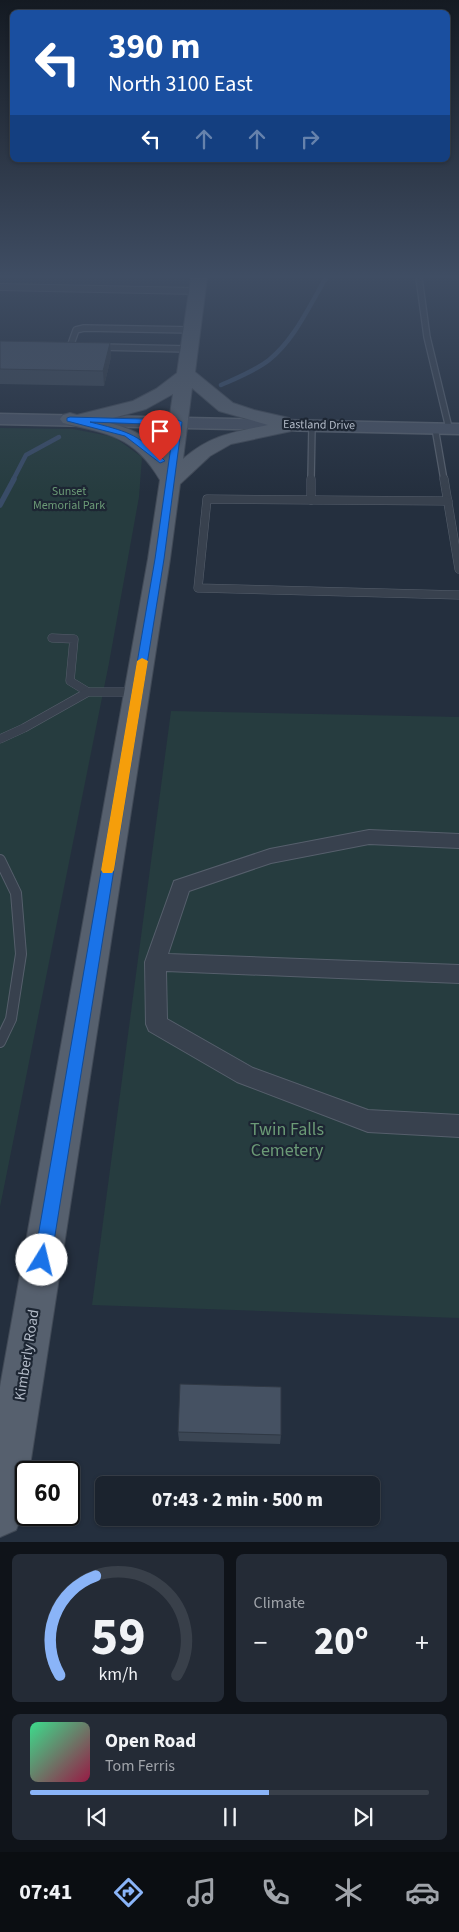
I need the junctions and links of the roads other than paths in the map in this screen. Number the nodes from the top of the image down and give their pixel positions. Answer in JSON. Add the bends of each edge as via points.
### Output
{"nodes":[{"id":1,"x":164,"y":350,"type":"edge"},
{"id":2,"x":183,"y":350,"type":"edge"},
{"id":3,"x":430,"y":350,"type":"edge"},
{"id":4,"x":189,"y":351,"type":"junction"},
{"id":5,"x":0,"y":418,"type":"edge"},
{"id":6,"x":70,"y":419,"type":"junction"},
{"id":7,"x":178,"y":422,"type":"junction"},
{"id":8,"x":303,"y":425,"type":"junction"},
{"id":9,"x":448,"y":428,"type":"edge"},
{"id":10,"x":171,"y":481,"type":"junction"},
{"id":11,"x":311,"y":500,"type":"junction"},
{"id":12,"x":448,"y":501,"type":"junction"},
{"id":13,"x":459,"y":569,"type":"edge"},
{"id":14,"x":459,"y":595,"type":"edge"},
{"id":15,"x":52,"y":638,"type":"dead end"},
{"id":16,"x":88,"y":692,"type":"junction"},
{"id":17,"x":137,"y":692,"type":"junction"},
{"id":18,"x":0,"y":739,"type":"edge"},
{"id":19,"x":459,"y":841,"type":"edge"},
{"id":20,"x":0,"y":860,"type":"edge"},
{"id":21,"x":155,"y":962,"type":"junction"},
{"id":22,"x":459,"y":974,"type":"edge"},
{"id":23,"x":0,"y":1042,"type":"edge"},
{"id":24,"x":459,"y":1126,"type":"edge"},
{"id":25,"x":0,"y":1514,"type":"edge"}],
"edges":[{"from":1,"to":4,"type":"lane"},
{"from":2,"to":4,"type":"lane"},
{"from":3,"to":9,"type":"lane"},
{"from":4,"to":6,"type":"main road","via":[[170,389],[125,411]]},
{"from":4,"to":7,"type":"main road","name":"Kimberly Road"},
{"from":4,"to":8,"type":"main road","via":[[226,406],[249,415]]},
{"from":5,"to":6,"type":"main road","name":"Eastland Drive"},
{"from":6,"to":7,"type":"main road","name":"Eastland Drive"},
{"from":6,"to":10,"type":"main road","via":[[128,434],[160,461]]},
{"from":7,"to":8,"type":"main road","name":"Eastland Drive"},
{"from":7,"to":10,"type":"main road","name":"Kimberly Road"},
{"from":8,"to":9,"type":"main road","name":"Eastland Drive"},
{"from":8,"to":10,"type":"main road","via":[[225,440],[203,452]]},
{"from":8,"to":11,"type":"lane"},
{"from":9,"to":12,"type":"lane"},
{"from":10,"to":17,"type":"main road","name":"Kimberly Road"},
{"from":11,"to":12,"type":"lane"},
{"from":11,"to":14,"type":"lane","via":[[207,500],[198,588]]},
{"from":12,"to":13,"type":"lane"},
{"from":15,"to":16,"type":"lane","via":[[74,639],[70,681]]},
{"from":16,"to":17,"type":"lane"},
{"from":16,"to":18,"type":"lane"},
{"from":17,"to":25,"type":"main road","name":"Kimberly Road"},
{"from":19,"to":21,"type":"street","via":[[369,837],[270,856],[181,886]]},
{"from":20,"to":23,"type":"lane","via":[[16,893],[21,954],[12,1018]]},
{"from":21,"to":22,"type":"street"},
{"from":21,"to":24,"type":"street","via":[[157,1024],[245,1075],[368,1121]]}]}
